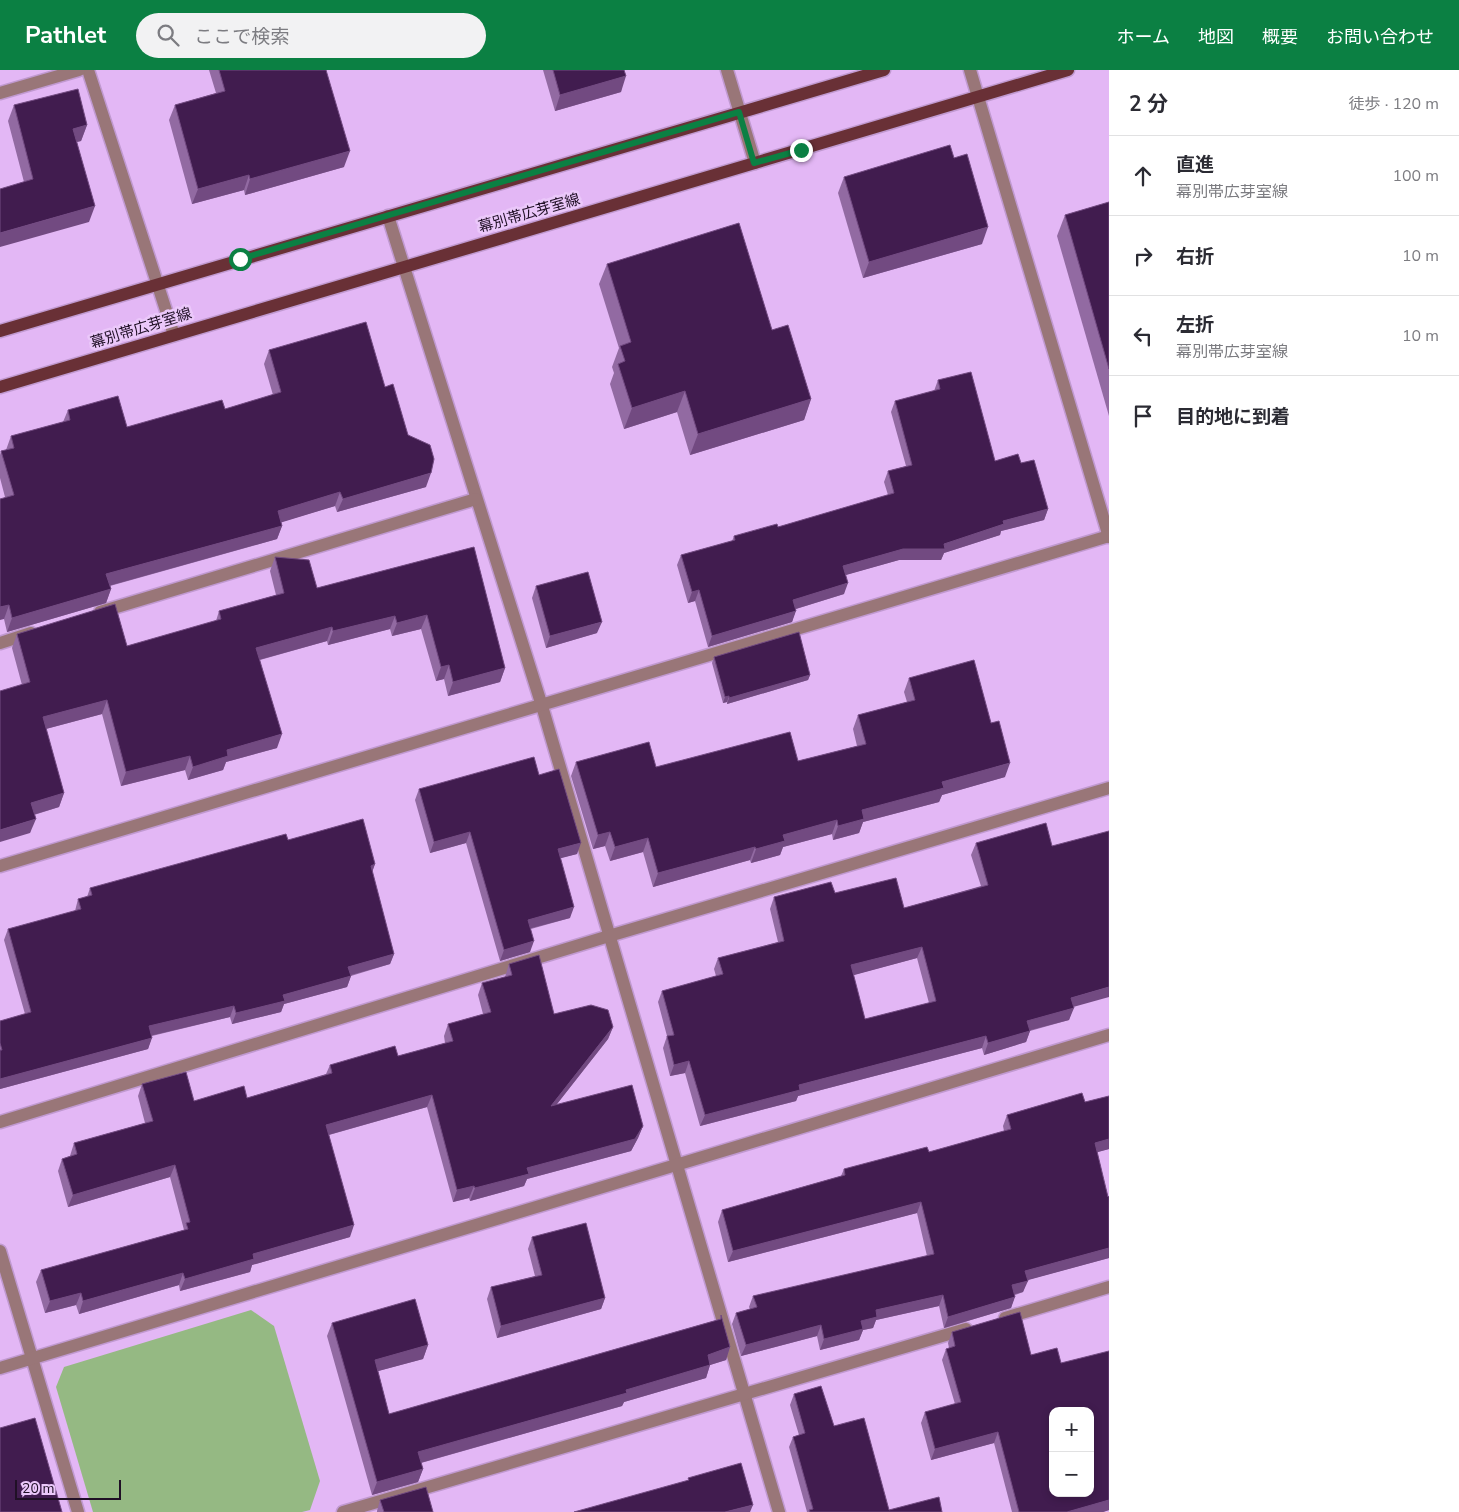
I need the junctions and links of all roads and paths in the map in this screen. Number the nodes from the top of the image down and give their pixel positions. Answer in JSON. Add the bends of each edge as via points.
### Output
{"nodes":[{"id":1,"x":79,"y":70,"type":"edge"},
{"id":2,"x":88,"y":70,"type":"edge"},
{"id":3,"x":727,"y":70,"type":"edge"},
{"id":4,"x":884,"y":70,"type":"edge"},
{"id":5,"x":970,"y":70,"type":"edge"},
{"id":6,"x":1068,"y":70,"type":"edge"},
{"id":7,"x":0,"y":93,"type":"edge"},
{"id":8,"x":977,"y":98,"type":"junction"},
{"id":9,"x":739,"y":112,"type":"junction"},
{"id":10,"x":754,"y":163,"type":"junction"},
{"id":11,"x":388,"y":216,"type":"junction"},
{"id":12,"x":403,"y":267,"type":"junction"},
{"id":13,"x":158,"y":283,"type":"junction"},
{"id":14,"x":0,"y":331,"type":"edge"},
{"id":15,"x":174,"y":335,"type":"junction"},
{"id":16,"x":0,"y":387,"type":"edge"},
{"id":17,"x":476,"y":499,"type":"junction"},
{"id":18,"x":1109,"y":537,"type":"edge"},
{"id":19,"x":86,"y":617,"type":"edge"},
{"id":20,"x":48,"y":628,"type":"edge"},
{"id":21,"x":0,"y":643,"type":"edge"},
{"id":22,"x":542,"y":706,"type":"junction"},
{"id":23,"x":1109,"y":788,"type":"edge"},
{"id":24,"x":0,"y":866,"type":"edge"},
{"id":25,"x":609,"y":936,"type":"junction"},
{"id":26,"x":1109,"y":1035,"type":"edge"},
{"id":27,"x":0,"y":1122,"type":"edge"},
{"id":28,"x":676,"y":1164,"type":"junction"},
{"id":29,"x":0,"y":1251,"type":"edge"},
{"id":30,"x":1109,"y":1287,"type":"edge"},
{"id":31,"x":997,"y":1320,"type":"edge"},
{"id":32,"x":978,"y":1326,"type":"edge"},
{"id":33,"x":32,"y":1358,"type":"junction"},
{"id":34,"x":0,"y":1368,"type":"edge"},
{"id":35,"x":744,"y":1396,"type":"junction"},
{"id":36,"x":78,"y":1512,"type":"edge"},
{"id":37,"x":342,"y":1512,"type":"edge"},
{"id":38,"x":780,"y":1512,"type":"edge"}],
"edges":[{"from":1,"to":7,"type":"street"},
{"from":2,"to":13,"type":"street"},
{"from":3,"to":9,"type":"street"},
{"from":4,"to":9,"type":"main road"},
{"from":5,"to":8,"type":"street"},
{"from":6,"to":8,"type":"main road","name":"幕別帯広芽室線"},
{"from":8,"to":10,"type":"main road","name":"幕別帯広芽室線"},
{"from":8,"to":18,"type":"street"},
{"from":9,"to":10,"type":"street"},
{"from":9,"to":11,"type":"main road"},
{"from":10,"to":12,"type":"main road","name":"幕別帯広芽室線"},
{"from":11,"to":12,"type":"street"},
{"from":11,"to":13,"type":"main road"},
{"from":12,"to":15,"type":"main road","name":"幕別帯広芽室線"},
{"from":12,"to":17,"type":"street"},
{"from":13,"to":14,"type":"main road"},
{"from":13,"to":15,"type":"street"},
{"from":15,"to":16,"type":"main road","name":"幕別帯広芽室線"},
{"from":17,"to":19,"type":"street"},
{"from":17,"to":22,"type":"street"},
{"from":18,"to":22,"type":"street"},
{"from":20,"to":21,"type":"street"},
{"from":22,"to":24,"type":"street"},
{"from":22,"to":25,"type":"street"},
{"from":23,"to":25,"type":"street"},
{"from":25,"to":27,"type":"street"},
{"from":25,"to":28,"type":"street"},
{"from":26,"to":28,"type":"street"},
{"from":28,"to":33,"type":"street"},
{"from":28,"to":35,"type":"street"},
{"from":29,"to":33,"type":"street"},
{"from":30,"to":31,"type":"street"},
{"from":32,"to":35,"type":"street"},
{"from":33,"to":34,"type":"street"},
{"from":33,"to":36,"type":"street"},
{"from":35,"to":37,"type":"street"},
{"from":35,"to":38,"type":"street"}]}
